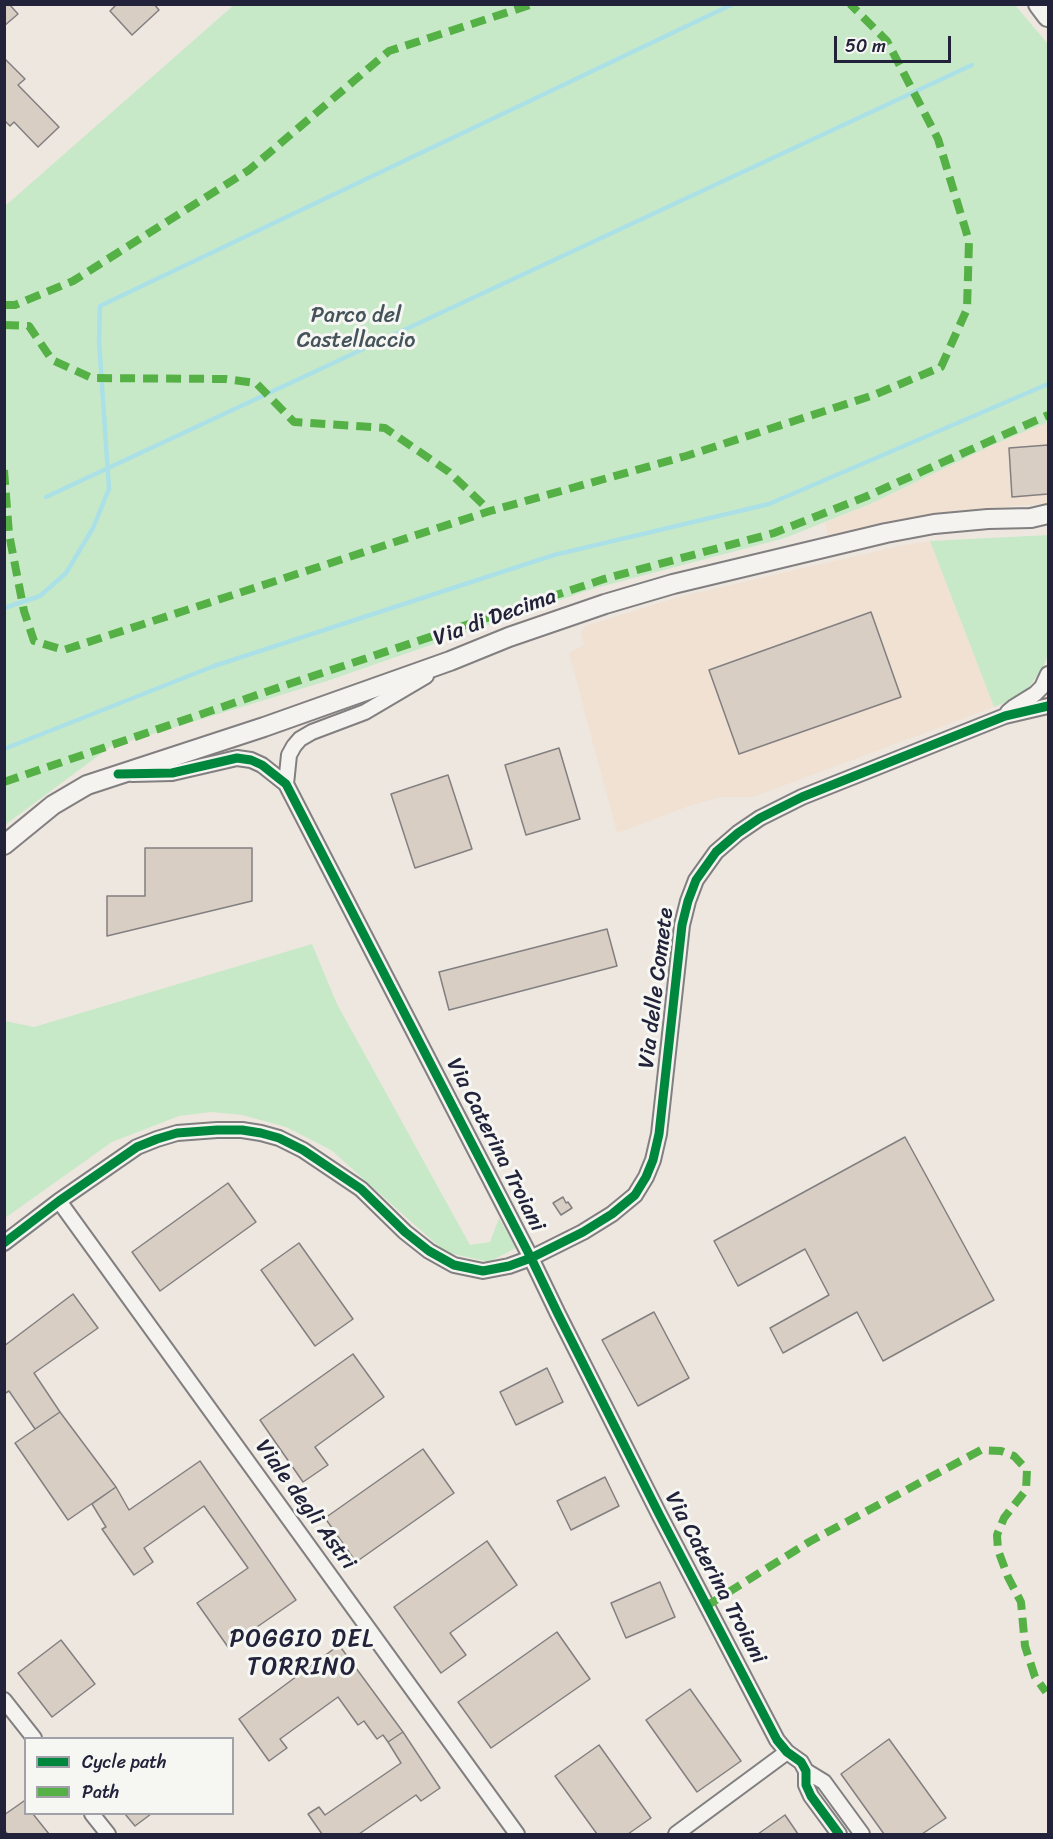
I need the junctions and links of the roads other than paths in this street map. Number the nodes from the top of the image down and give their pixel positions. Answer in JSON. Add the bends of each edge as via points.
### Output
{"nodes":[{"id":1,"x":1039,"y":4,"type":"edge"},
{"id":2,"x":1048,"y":16,"type":"edge"},
{"id":3,"x":1043,"y":518,"type":"edge"},
{"id":4,"x":450,"y":661,"type":"junction"},
{"id":5,"x":1048,"y":674,"type":"edge"},
{"id":6,"x":1048,"y":706,"type":"edge"},
{"id":7,"x":1005,"y":716,"type":"junction"},
{"id":8,"x":118,"y":774,"type":"junction"},
{"id":9,"x":286,"y":784,"type":"junction"},
{"id":10,"x":4,"y":845,"type":"edge"},
{"id":11,"x":58,"y":1201,"type":"junction"},
{"id":12,"x":4,"y":1243,"type":"edge"},
{"id":13,"x":531,"y":1258,"type":"junction"},
{"id":14,"x":4,"y":1700,"type":"edge"},
{"id":15,"x":33,"y":1737,"type":"edge"},
{"id":16,"x":788,"y":1752,"type":"junction"},
{"id":17,"x":806,"y":1771,"type":"junction"},
{"id":18,"x":93,"y":1815,"type":"edge"},
{"id":19,"x":108,"y":1834,"type":"edge"},
{"id":20,"x":517,"y":1834,"type":"edge"},
{"id":21,"x":676,"y":1834,"type":"edge"},
{"id":22,"x":839,"y":1834,"type":"edge"},
{"id":23,"x":862,"y":1834,"type":"edge"}],
"edges":[{"from":1,"to":2,"type":"main road"},
{"from":3,"to":4,"type":"street","name":"Via di Decima","via":[[918,527],[673,584],[509,637]]},
{"from":4,"to":8,"type":"street","name":"Via di Decima"},
{"from":4,"to":9,"type":"street","via":[[365,712],[300,739],[289,755]]},
{"from":5,"to":7,"type":"street","name":"Via delle Comete","via":[[1035,694]]},
{"from":6,"to":7,"type":"street","name":"Via delle Comete"},
{"from":7,"to":13,"type":"street","name":"Via delle Comete","via":[[786,804],[738,833],[710,860],[692,890],[682,925],[659,1134],[646,1178],[634,1195],[603,1221]]},
{"from":8,"to":9,"type":"street","name":"Via Caterina Troiani","via":[[172,773],[237,758],[262,765]]},
{"from":8,"to":10,"type":"street","name":"Via di Decima","via":[[62,799]]},
{"from":9,"to":13,"type":"street","name":"Via Caterina Troiani"},
{"from":11,"to":12,"type":"street","name":"Via delle Comete"},
{"from":11,"to":13,"type":"street","name":"Via delle Comete","via":[[147,1143],[186,1132],[242,1130],[279,1138],[316,1158],[361,1189],[429,1251],[454,1265],[488,1270]]},
{"from":11,"to":20,"type":"street","name":"Viale degli Astri"},
{"from":13,"to":16,"type":"street","name":"Via Caterina Troiani","via":[[660,1516],[777,1740]]},
{"from":14,"to":15,"type":"street"},
{"from":16,"to":17,"type":"street","name":"Via Caterina Troiani"},
{"from":16,"to":21,"type":"street"},
{"from":17,"to":22,"type":"street","name":"Via Caterina Troiani","via":[[811,1796]]},
{"from":17,"to":23,"type":"street","name":"Via Caterina Troiani","via":[[824,1782]]},
{"from":18,"to":19,"type":"street"}]}
